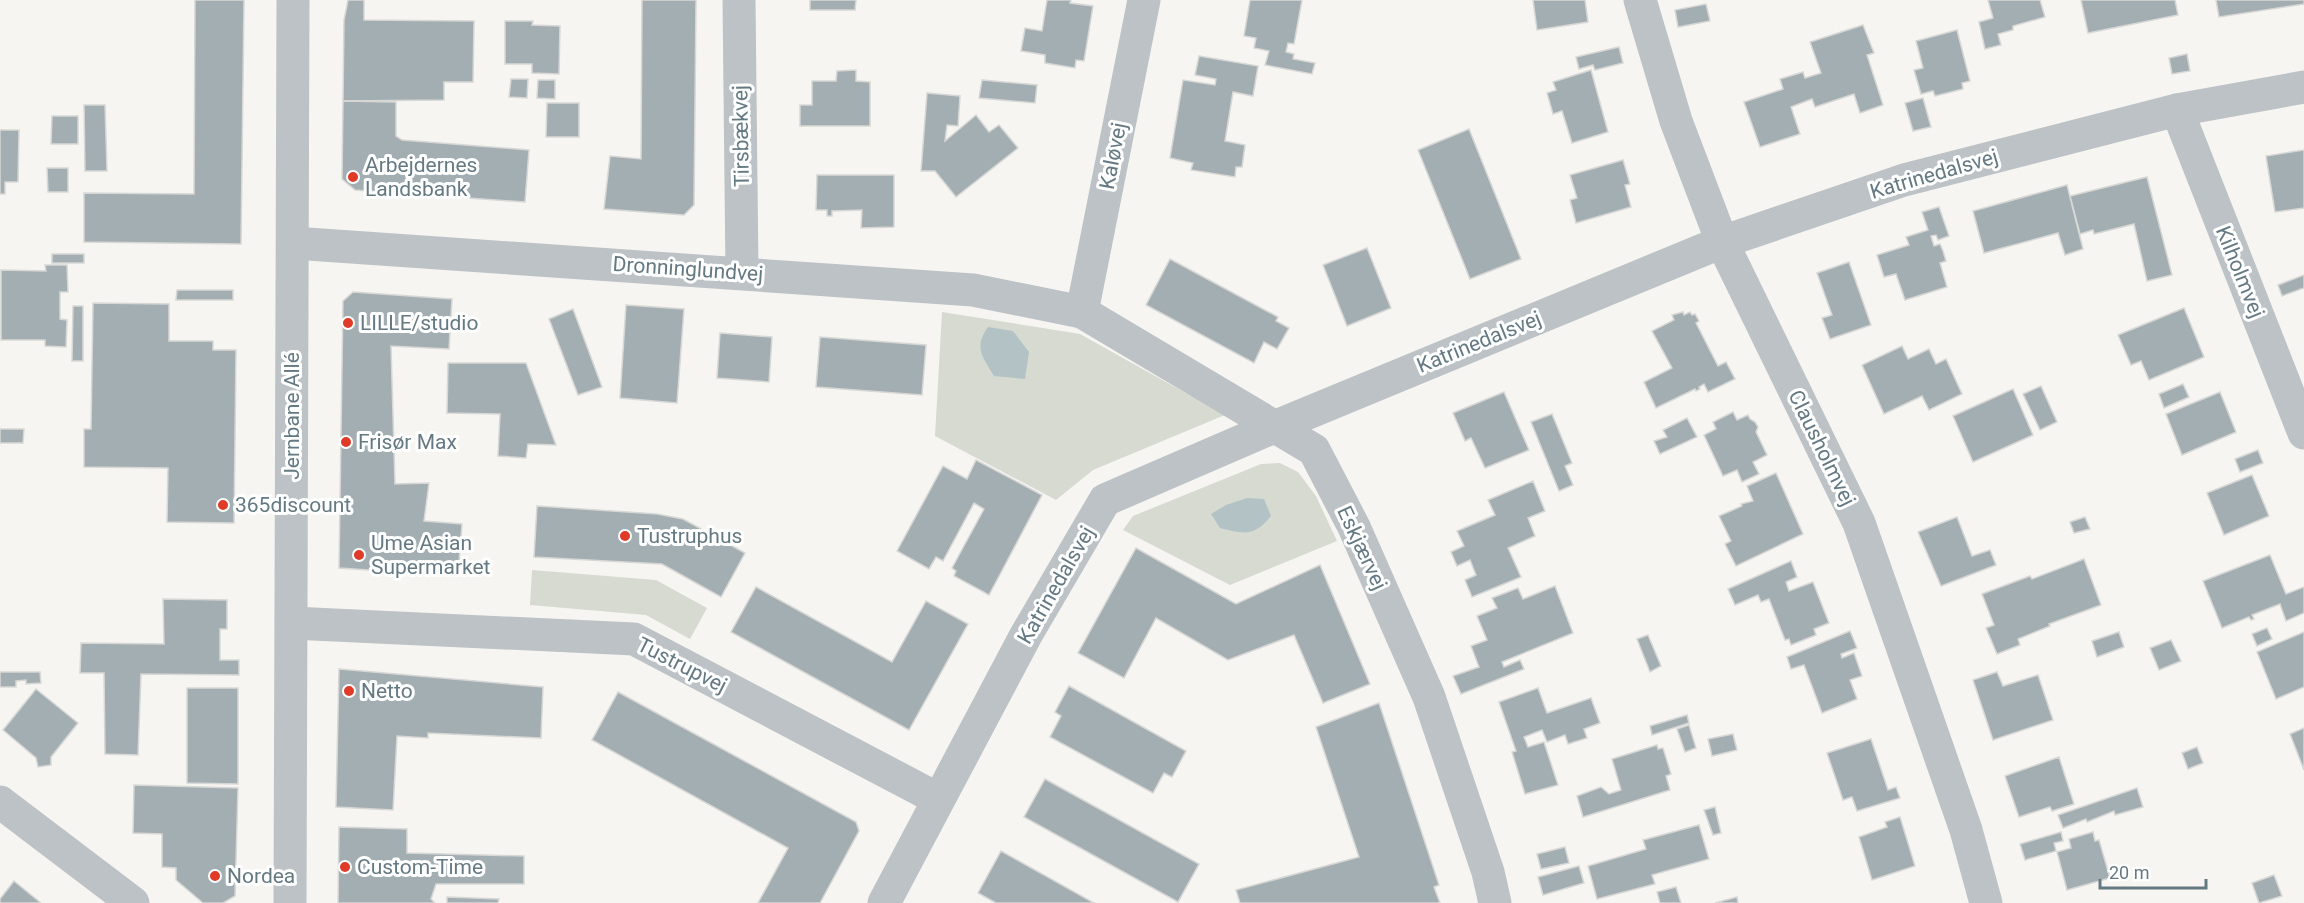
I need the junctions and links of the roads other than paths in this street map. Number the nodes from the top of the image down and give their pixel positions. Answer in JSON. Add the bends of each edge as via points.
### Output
{"nodes":[{"id":1,"x":293,"y":0,"type":"edge"},
{"id":2,"x":739,"y":0,"type":"edge"},
{"id":3,"x":1144,"y":0,"type":"edge"},
{"id":4,"x":1640,"y":0,"type":"edge"},
{"id":5,"x":2304,"y":87,"type":"edge"},
{"id":6,"x":2177,"y":110,"type":"junction"},
{"id":7,"x":1722,"y":242,"type":"junction"},
{"id":8,"x":293,"y":243,"type":"junction"},
{"id":9,"x":742,"y":273,"type":"junction"},
{"id":10,"x":1082,"y":312,"type":"junction"},
{"id":11,"x":1274,"y":427,"type":"junction"},
{"id":12,"x":2304,"y":433,"type":"edge"},
{"id":13,"x":292,"y":622,"type":"junction"},
{"id":14,"x":938,"y":799,"type":"junction"},
{"id":15,"x":0,"y":801,"type":"edge"},
{"id":16,"x":133,"y":903,"type":"edge"},
{"id":17,"x":290,"y":903,"type":"edge"},
{"id":18,"x":884,"y":903,"type":"edge"},
{"id":19,"x":1495,"y":903,"type":"edge"},
{"id":20,"x":1986,"y":903,"type":"edge"}],
"edges":[{"from":1,"to":8,"type":"street","name":"Jernbane Allé"},
{"from":2,"to":9,"type":"street","name":"Tirsbækvej"},
{"from":3,"to":10,"type":"street","name":"Kaløvej"},
{"from":4,"to":7,"type":"street","name":"Clausholmvej","via":[[1676,121]]},
{"from":5,"to":6,"type":"street","name":"Katrinedalsvej"},
{"from":6,"to":7,"type":"street","name":"Katrinedalsvej","via":[[1904,180]]},
{"from":6,"to":12,"type":"street","name":"Kilholmvej"},
{"from":7,"to":11,"type":"street","name":"Katrinedalsvej"},
{"from":7,"to":20,"type":"street","name":"Clausholmvej","via":[[1859,523],[1966,830]]},
{"from":8,"to":9,"type":"street","name":"Dronninglundvej"},
{"from":8,"to":13,"type":"street","name":"Jernbane Allé"},
{"from":9,"to":10,"type":"street","name":"Dronninglundvej","via":[[973,290]]},
{"from":10,"to":11,"type":"street","name":"Eskjærvej"},
{"from":11,"to":14,"type":"street","name":"Katrinedalsvej","via":[[1105,500],[1026,635]]},
{"from":11,"to":19,"type":"street","name":"Eskjærvej","via":[[1314,450],[1354,527],[1429,697]]},
{"from":13,"to":14,"type":"street","name":"Tustrupvej","via":[[634,639]]},
{"from":13,"to":17,"type":"street","name":"Jernbane Allé"},
{"from":14,"to":18,"type":"street","name":"Katrinedalsvej"},
{"from":15,"to":16,"type":"street"}]}
